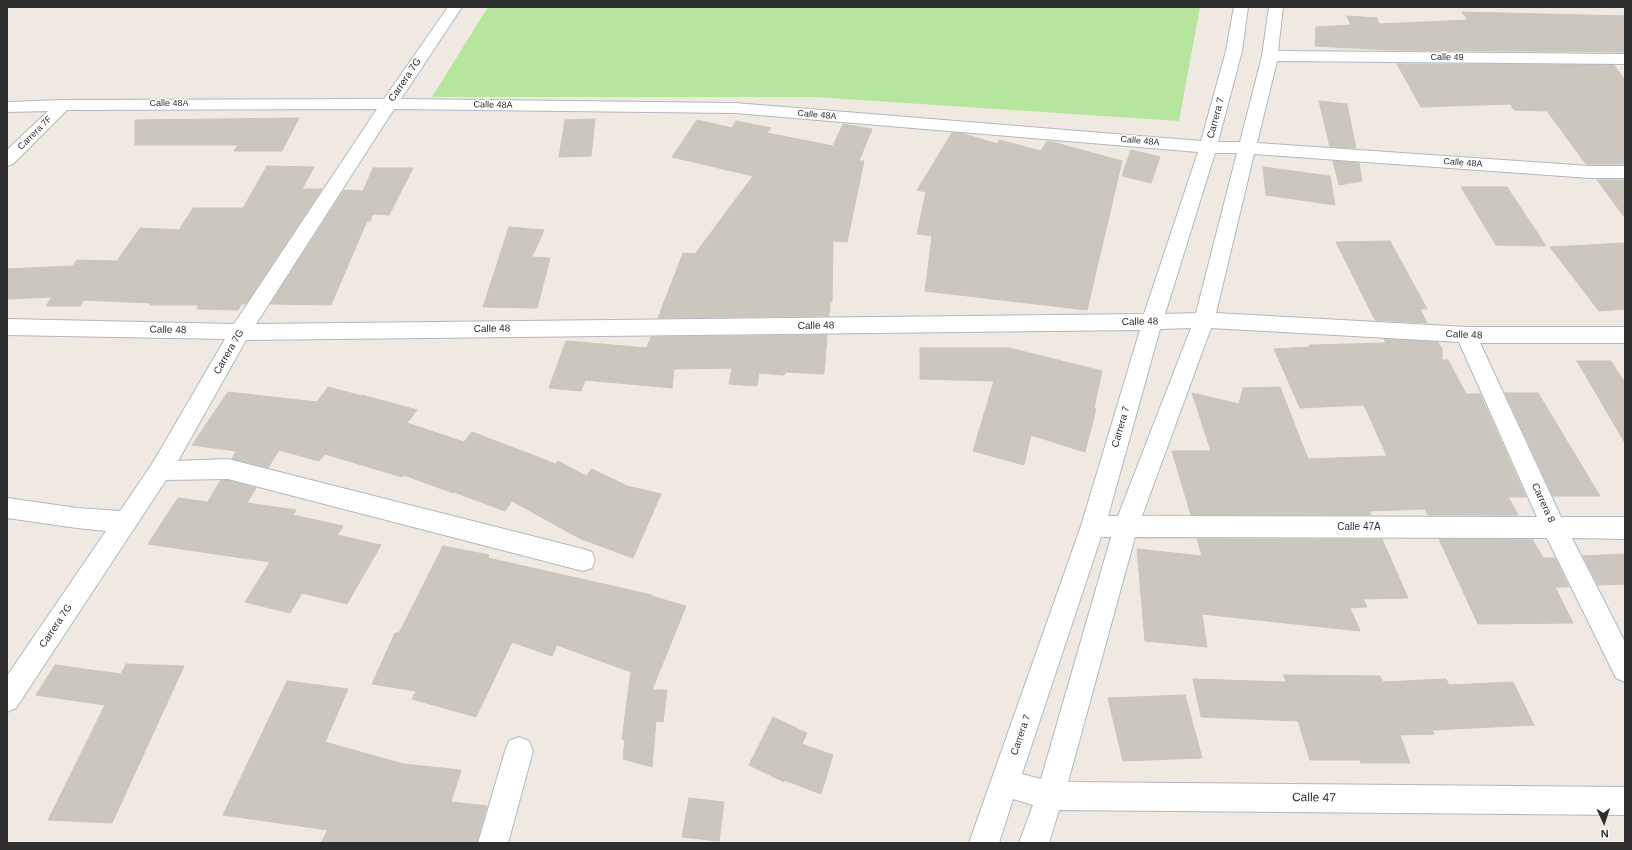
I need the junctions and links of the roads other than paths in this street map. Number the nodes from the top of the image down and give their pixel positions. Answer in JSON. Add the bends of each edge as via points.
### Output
{"nodes":[{"id":1,"x":455,"y":7,"type":"edge"},
{"id":2,"x":1241,"y":7,"type":"edge"},
{"id":3,"x":1276,"y":7,"type":"edge"},
{"id":4,"x":1270,"y":56,"type":"junction"},
{"id":5,"x":1625,"y":59,"type":"edge"},
{"id":6,"x":389,"y":104,"type":"junction"},
{"id":7,"x":63,"y":105,"type":"junction"},
{"id":8,"x":7,"y":107,"type":"edge"},
{"id":9,"x":1208,"y":147,"type":"junction"},
{"id":10,"x":1247,"y":148,"type":"junction"},
{"id":11,"x":7,"y":160,"type":"edge"},
{"id":12,"x":1625,"y":172,"type":"edge"},
{"id":13,"x":1204,"y":320,"type":"junction"},
{"id":14,"x":1152,"y":322,"type":"junction"},
{"id":15,"x":7,"y":327,"type":"edge"},
{"id":16,"x":240,"y":332,"type":"junction"},
{"id":17,"x":1466,"y":335,"type":"junction"},
{"id":18,"x":1625,"y":335,"type":"edge"},
{"id":19,"x":160,"y":471,"type":"junction"},
{"id":20,"x":7,"y":508,"type":"edge"},
{"id":21,"x":126,"y":522,"type":"junction"},
{"id":22,"x":1093,"y":526,"type":"junction"},
{"id":23,"x":1126,"y":526,"type":"junction"},
{"id":24,"x":1554,"y":528,"type":"junction"},
{"id":25,"x":1625,"y":528,"type":"edge"},
{"id":26,"x":583,"y":560,"type":"dead end"},
{"id":27,"x":1625,"y":669,"type":"edge"},
{"id":28,"x":7,"y":699,"type":"edge"},
{"id":29,"x":519,"y":751,"type":"dead end"},
{"id":30,"x":1004,"y":783,"type":"junction"},
{"id":31,"x":1050,"y":796,"type":"junction"},
{"id":32,"x":1625,"y":801,"type":"edge"},
{"id":33,"x":493,"y":843,"type":"edge"},
{"id":34,"x":984,"y":843,"type":"edge"},
{"id":35,"x":1034,"y":843,"type":"edge"}],
"edges":[{"from":1,"to":6,"type":"street","name":"Carrera 7G"},
{"from":2,"to":9,"type":"street","name":"Carrera 7","via":[[1234,51]]},
{"from":3,"to":4,"type":"street"},
{"from":4,"to":5,"type":"street","name":"Calle 49"},
{"from":4,"to":10,"type":"street"},
{"from":6,"to":7,"type":"street","name":"Calle 48A"},
{"from":6,"to":9,"type":"street","name":"Calle 48A","via":[[735,108]]},
{"from":6,"to":16,"type":"street","name":"Carrera 7G"},
{"from":7,"to":8,"type":"street","name":"Calle 48A"},
{"from":7,"to":11,"type":"street","name":"Carrera 7F"},
{"from":9,"to":10,"type":"street","name":"Calle 48A"},
{"from":9,"to":14,"type":"street","name":"Carrera 7"},
{"from":10,"to":12,"type":"street","name":"Calle 48A"},
{"from":10,"to":13,"type":"street"},
{"from":13,"to":14,"type":"street","name":"Calle 48"},
{"from":13,"to":17,"type":"street","name":"Calle 48"},
{"from":13,"to":23,"type":"street"},
{"from":14,"to":16,"type":"street","name":"Calle 48"},
{"from":14,"to":22,"type":"street","name":"Carrera 7"},
{"from":15,"to":16,"type":"street","name":"Calle 48"},
{"from":16,"to":19,"type":"street","name":"Carrera 7G"},
{"from":17,"to":18,"type":"street","name":"Calle 48"},
{"from":17,"to":24,"type":"street","name":"Carrera 8"},
{"from":19,"to":21,"type":"street","name":"Carrera 7G"},
{"from":19,"to":26,"type":"street","via":[[228,469]]},
{"from":20,"to":21,"type":"street"},
{"from":21,"to":28,"type":"street","name":"Carrera 7G"},
{"from":22,"to":23,"type":"street","name":"Calle 47A"},
{"from":22,"to":30,"type":"street","name":"Carrera 7"},
{"from":23,"to":24,"type":"street","name":"Calle 47A"},
{"from":23,"to":31,"type":"street"},
{"from":24,"to":25,"type":"street","name":"Calle 47A"},
{"from":24,"to":27,"type":"street","name":"Carrera 8"},
{"from":29,"to":33,"type":"street"},
{"from":30,"to":31,"type":"street","name":"Calle 47"},
{"from":30,"to":34,"type":"street","name":"Carrera 7"},
{"from":31,"to":32,"type":"street","name":"Calle 47"},
{"from":31,"to":35,"type":"street"}]}
